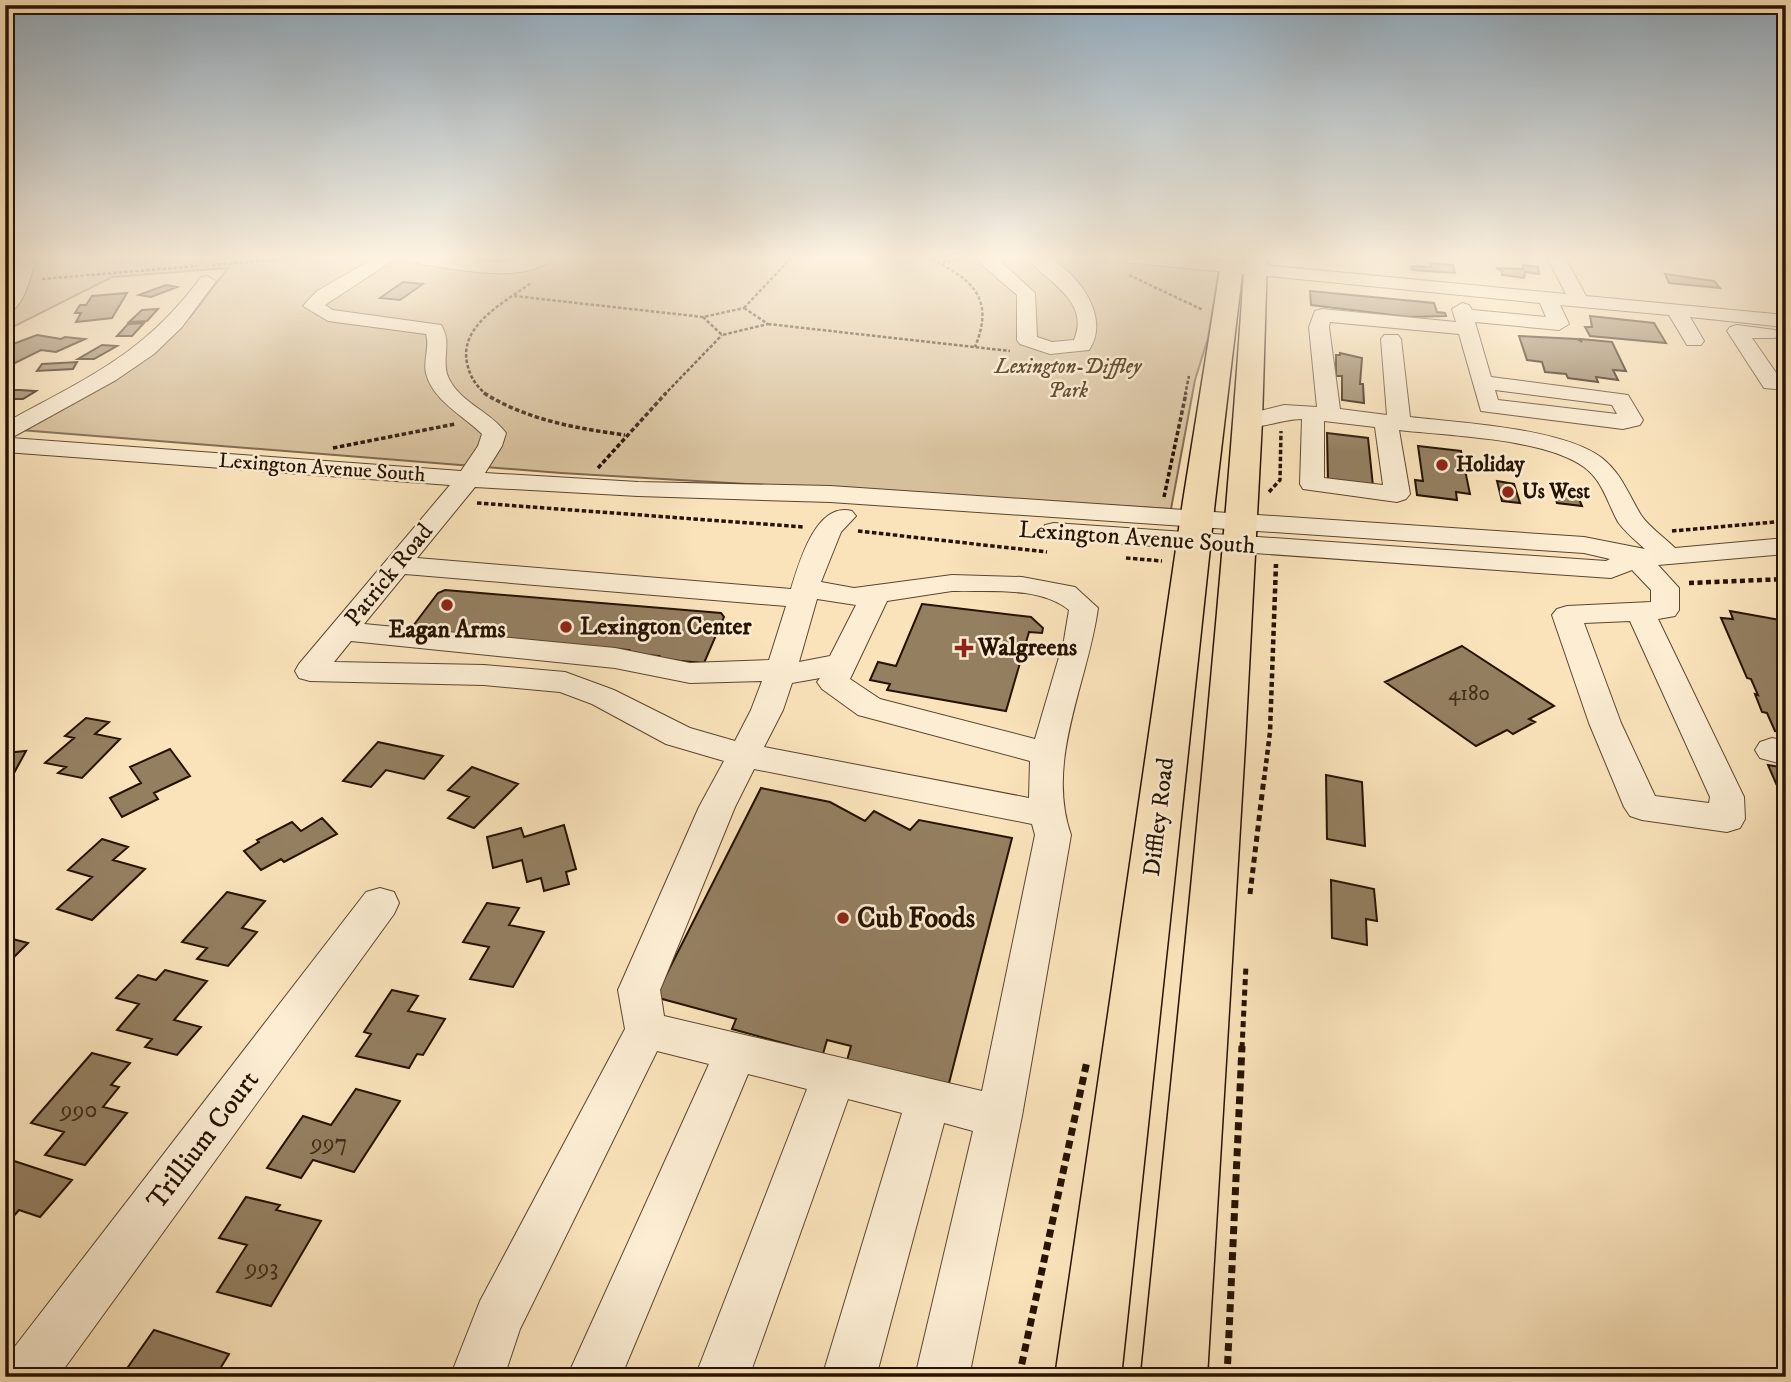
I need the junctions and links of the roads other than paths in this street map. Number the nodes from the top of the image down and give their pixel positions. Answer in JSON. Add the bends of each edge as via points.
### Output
{"nodes":[{"id":1,"x":177,"y":321,"type":"edge"},
{"id":2,"x":377,"y":321,"type":"edge"},
{"id":3,"x":1028,"y":321,"type":"edge"},
{"id":4,"x":1087,"y":321,"type":"edge"},
{"id":5,"x":1237,"y":321,"type":"edge"},
{"id":6,"x":1245,"y":321,"type":"edge"},
{"id":7,"x":1321,"y":321,"type":"edge"},
{"id":8,"x":1381,"y":321,"type":"edge"},
{"id":9,"x":1465,"y":321,"type":"edge"},
{"id":10,"x":1558,"y":321,"type":"edge"},
{"id":11,"x":1665,"y":321,"type":"edge"},
{"id":12,"x":1685,"y":326,"type":"junction"},
{"id":13,"x":1785,"y":326,"type":"edge"},
{"id":14,"x":1468,"y":331,"type":"junction"},
{"id":15,"x":1737,"y":331,"type":"junction"},
{"id":16,"x":1320,"y":332,"type":"junction"},
{"id":17,"x":1391,"y":340,"type":"junction"},
{"id":18,"x":1482,"y":382,"type":"junction"},
{"id":19,"x":1781,"y":389,"type":"edge"},
{"id":20,"x":1489,"y":406,"type":"junction"},
{"id":21,"x":1321,"y":414,"type":"junction"},
{"id":22,"x":1248,"y":421,"type":"junction"},
{"id":23,"x":1393,"y":422,"type":"junction"},
{"id":24,"x":5,"y":433,"type":"edge"},
{"id":25,"x":1496,"y":434,"type":"junction"},
{"id":26,"x":5,"y":444,"type":"edge"},
{"id":27,"x":638,"y":489,"type":"junction"},
{"id":28,"x":459,"y":490,"type":"junction"},
{"id":29,"x":836,"y":523,"type":"junction"},
{"id":30,"x":1210,"y":544,"type":"junction"},
{"id":31,"x":1786,"y":546,"type":"edge"},
{"id":32,"x":1635,"y":557,"type":"junction"},
{"id":33,"x":1669,"y":557,"type":"junction"},
{"id":34,"x":397,"y":565,"type":"junction"},
{"id":35,"x":804,"y":594,"type":"junction"},
{"id":36,"x":876,"y":594,"type":"junction"},
{"id":37,"x":1640,"y":611,"type":"junction"},
{"id":38,"x":343,"y":631,"type":"junction"},
{"id":39,"x":842,"y":664,"type":"junction"},
{"id":40,"x":780,"y":673,"type":"junction"},
{"id":41,"x":1047,"y":754,"type":"junction"},
{"id":42,"x":743,"y":755,"type":"junction"},
{"id":43,"x":1046,"y":814,"type":"junction"},
{"id":44,"x":380,"y":902,"type":"dead end"},
{"id":45,"x":646,"y":1030,"type":"junction"},
{"id":46,"x":736,"y":1052,"type":"junction"},
{"id":47,"x":834,"y":1076,"type":"junction"},
{"id":48,"x":928,"y":1099,"type":"junction"},
{"id":49,"x":999,"y":1116,"type":"junction"},
{"id":50,"x":25,"y":1377,"type":"edge"},
{"id":51,"x":477,"y":1377,"type":"edge"},
{"id":52,"x":594,"y":1377,"type":"edge"},
{"id":53,"x":722,"y":1377,"type":"edge"},
{"id":54,"x":849,"y":1377,"type":"edge"},
{"id":55,"x":942,"y":1377,"type":"edge"},
{"id":56,"x":1088,"y":1377,"type":"edge"},
{"id":57,"x":1174,"y":1377,"type":"edge"}],
"edges":[{"from":1,"to":24,"type":"street","via":[[118,367]]},
{"from":2,"to":28,"type":"street","name":"Patrick Road","via":[[434,329],[440,341],[435,373],[449,397],[494,433]]},
{"from":3,"to":4,"type":"street","via":[[1027,340],[1058,348],[1082,346]]},
{"from":5,"to":30,"type":"main road","name":"Diffley Road"},
{"from":6,"to":22,"type":"main road","name":"Diffley Road"},
{"from":7,"to":16,"type":"street"},
{"from":8,"to":14,"type":"street"},
{"from":9,"to":14,"type":"street"},
{"from":10,"to":14,"type":"street"},
{"from":11,"to":12,"type":"street"},
{"from":12,"to":13,"type":"street"},
{"from":12,"to":15,"type":"street"},
{"from":13,"to":15,"type":"street"},
{"from":14,"to":17,"type":"street"},
{"from":14,"to":18,"type":"street"},
{"from":15,"to":19,"type":"street"},
{"from":16,"to":17,"type":"street"},
{"from":16,"to":21,"type":"street"},
{"from":17,"to":23,"type":"street"},
{"from":18,"to":20,"type":"street"},
{"from":18,"to":20,"type":"street","via":[[1620,400],[1632,420]]},
{"from":20,"to":25,"type":"street"},
{"from":21,"to":22,"type":"street","via":[[1277,414]]},
{"from":21,"to":23,"type":"street"},
{"from":21,"to":23,"type":"street","via":[[1311,484],[1397,494]]},
{"from":22,"to":30,"type":"main road","name":"Diffley Road"},
{"from":23,"to":25,"type":"street"},
{"from":25,"to":33,"type":"street","via":[[1556,446],[1592,462],[1613,483],[1631,521]]},
{"from":26,"to":28,"type":"street","name":"Lexington Avenue South"},
{"from":27,"to":28,"type":"street","name":"Lexington Avenue South"},
{"from":27,"to":29,"type":"street","name":"Lexington Avenue South"},
{"from":27,"to":30,"type":"street","name":"Lexington Avenue South","via":[[830,494]]},
{"from":28,"to":34,"type":"street","name":"Patrick Road"},
{"from":29,"to":30,"type":"street","name":"Lexington Avenue South"},
{"from":29,"to":35,"type":"street"},
{"from":30,"to":32,"type":"street","name":"Lexington Avenue South","via":[[1611,570]]},
{"from":30,"to":56,"type":"main road","name":"Diffley Road"},
{"from":30,"to":57,"type":"main road","name":"Diffley Road"},
{"from":31,"to":33,"type":"street","name":"Lexington Avenue South"},
{"from":32,"to":33,"type":"street","name":"Lexington Avenue South"},
{"from":32,"to":37,"type":"street","via":[[1665,589],[1665,610]]},
{"from":34,"to":35,"type":"street"},
{"from":34,"to":38,"type":"street","name":"Patrick Road"},
{"from":35,"to":36,"type":"street"},
{"from":35,"to":40,"type":"street"},
{"from":36,"to":39,"type":"street"},
{"from":36,"to":41,"type":"street","via":[[952,583],[1022,585],[1065,593],[1084,608]]},
{"from":37,"to":37,"type":"street","via":[[1567,615],[1605,723],[1642,807],[1727,819],[1727,797]]},
{"from":38,"to":40,"type":"street","via":[[615,658],[690,673]]},
{"from":38,"to":42,"type":"street","name":"Patrick Road","via":[[310,671],[484,675],[565,682],[678,736]]},
{"from":39,"to":40,"type":"street"},
{"from":39,"to":41,"type":"street","via":[[833,682],[869,707]]},
{"from":40,"to":42,"type":"street"},
{"from":41,"to":43,"type":"street"},
{"from":42,"to":43,"type":"street"},
{"from":42,"to":45,"type":"street","via":[[639,990]]},
{"from":43,"to":49,"type":"street","via":[[1053,835]]},
{"from":44,"to":50,"type":"street","name":"Trillium Court"},
{"from":45,"to":46,"type":"street"},
{"from":45,"to":51,"type":"street","via":[[498,1319]]},
{"from":46,"to":47,"type":"street"},
{"from":46,"to":52,"type":"street"},
{"from":47,"to":48,"type":"street"},
{"from":47,"to":53,"type":"street"},
{"from":48,"to":49,"type":"street"},
{"from":48,"to":54,"type":"street"},
{"from":49,"to":55,"type":"street"}]}
